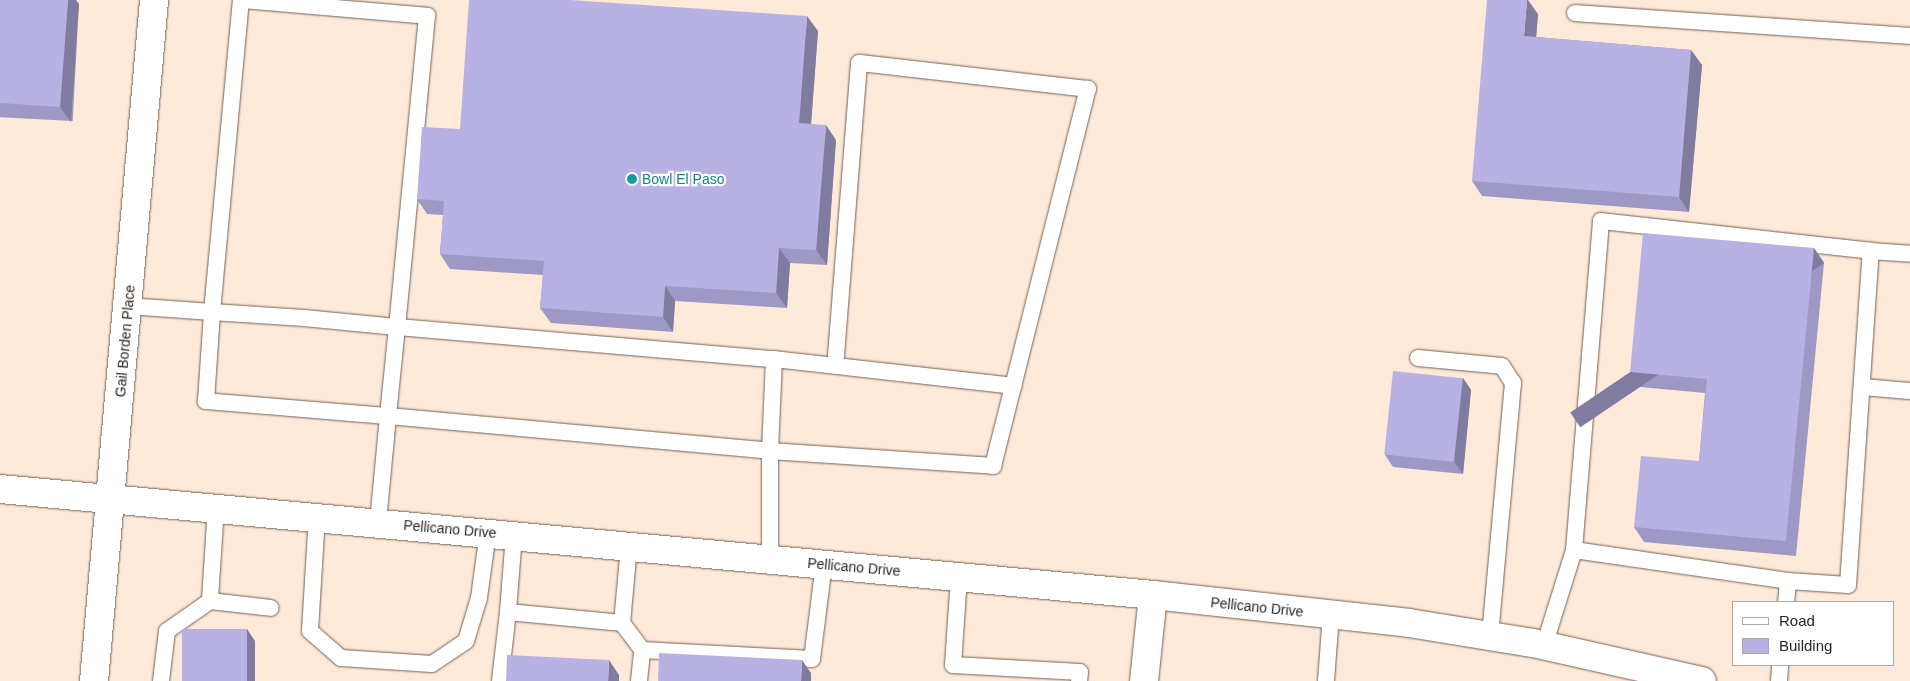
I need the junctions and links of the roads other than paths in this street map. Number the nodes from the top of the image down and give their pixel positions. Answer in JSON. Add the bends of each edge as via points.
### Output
{"nodes":[{"id":1,"x":154,"y":0,"type":"edge"},
{"id":2,"x":241,"y":0,"type":"edge"},
{"id":3,"x":1575,"y":13,"type":"dead end"},
{"id":4,"x":1910,"y":36,"type":"edge"},
{"id":5,"x":1872,"y":251,"type":"junction"},
{"id":6,"x":1910,"y":254,"type":"edge"},
{"id":7,"x":128,"y":306,"type":"junction"},
{"id":8,"x":212,"y":312,"type":"junction"},
{"id":9,"x":397,"y":327,"type":"junction"},
{"id":10,"x":1418,"y":358,"type":"dead end"},
{"id":11,"x":774,"y":359,"type":"junction"},
{"id":12,"x":835,"y":365,"type":"junction"},
{"id":13,"x":1013,"y":386,"type":"junction"},
{"id":14,"x":1862,"y":387,"type":"junction"},
{"id":15,"x":1910,"y":391,"type":"edge"},
{"id":16,"x":388,"y":416,"type":"junction"},
{"id":17,"x":770,"y":451,"type":"junction"},
{"id":18,"x":0,"y":489,"type":"edge"},
{"id":19,"x":110,"y":497,"type":"junction"},
{"id":20,"x":216,"y":507,"type":"junction"},
{"id":21,"x":317,"y":516,"type":"junction"},
{"id":22,"x":378,"y":522,"type":"junction"},
{"id":23,"x":501,"y":534,"type":"junction"},
{"id":24,"x":629,"y":546,"type":"junction"},
{"id":25,"x":1574,"y":550,"type":"junction"},
{"id":26,"x":770,"y":559,"type":"junction"},
{"id":27,"x":824,"y":564,"type":"junction"},
{"id":28,"x":959,"y":577,"type":"junction"},
{"id":29,"x":1788,"y":581,"type":"junction"},
{"id":30,"x":1153,"y":595,"type":"junction"},
{"id":31,"x":210,"y":600,"type":"junction"},
{"id":32,"x":1786,"y":601,"type":"edge"},
{"id":33,"x":271,"y":608,"type":"dead end"},
{"id":34,"x":508,"y":612,"type":"junction"},
{"id":35,"x":1332,"y":615,"type":"junction"},
{"id":36,"x":622,"y":623,"type":"junction"},
{"id":37,"x":1490,"y":636,"type":"junction"},
{"id":38,"x":1544,"y":646,"type":"junction"},
{"id":39,"x":642,"y":650,"type":"junction"},
{"id":40,"x":1780,"y":666,"type":"edge"},
{"id":41,"x":1647,"y":675,"type":"edge"},
{"id":42,"x":94,"y":681,"type":"edge"},
{"id":43,"x":161,"y":681,"type":"edge"},
{"id":44,"x":500,"y":681,"type":"edge"},
{"id":45,"x":639,"y":681,"type":"edge"},
{"id":46,"x":1079,"y":681,"type":"edge"},
{"id":47,"x":1144,"y":681,"type":"edge"},
{"id":48,"x":1326,"y":681,"type":"edge"},
{"id":49,"x":1702,"y":681,"type":"edge"},
{"id":50,"x":1779,"y":681,"type":"edge"}],
"edges":[{"from":1,"to":7,"type":"street","name":"Gail Borden Place"},
{"from":2,"to":8,"type":"lane"},
{"from":2,"to":9,"type":"lane","via":[[427,16]]},
{"from":3,"to":4,"type":"lane"},
{"from":5,"to":6,"type":"lane"},
{"from":5,"to":14,"type":"lane"},
{"from":5,"to":25,"type":"lane","via":[[1601,221]]},
{"from":7,"to":8,"type":"lane"},
{"from":7,"to":19,"type":"street","name":"Gail Borden Place"},
{"from":8,"to":9,"type":"lane"},
{"from":8,"to":16,"type":"lane","via":[[206,401]]},
{"from":9,"to":11,"type":"lane"},
{"from":9,"to":16,"type":"lane"},
{"from":10,"to":37,"type":"lane","via":[[1502,366],[1513,383]]},
{"from":11,"to":12,"type":"lane"},
{"from":11,"to":17,"type":"lane"},
{"from":12,"to":13,"type":"lane"},
{"from":12,"to":13,"type":"lane","via":[[859,63],[1088,89]]},
{"from":13,"to":17,"type":"lane","via":[[993,466]]},
{"from":14,"to":15,"type":"lane"},
{"from":14,"to":29,"type":"lane","via":[[1848,585]]},
{"from":16,"to":17,"type":"lane"},
{"from":16,"to":22,"type":"lane"},
{"from":17,"to":26,"type":"lane"},
{"from":18,"to":19,"type":"street","name":"Pellicano Drive"},
{"from":19,"to":20,"type":"street","name":"Pellicano Drive"},
{"from":19,"to":42,"type":"street","name":"Gail Borden Place"},
{"from":20,"to":21,"type":"street","name":"Pellicano Drive"},
{"from":20,"to":31,"type":"lane"},
{"from":21,"to":22,"type":"street","name":"Pellicano Drive"},
{"from":21,"to":23,"type":"lane","via":[[310,631],[341,658],[432,664],[466,641]]},
{"from":22,"to":23,"type":"street","name":"Pellicano Drive"},
{"from":23,"to":24,"type":"street","name":"Pellicano Drive"},
{"from":23,"to":34,"type":"lane"},
{"from":24,"to":26,"type":"street","name":"Pellicano Drive"},
{"from":24,"to":36,"type":"lane"},
{"from":25,"to":29,"type":"lane"},
{"from":25,"to":38,"type":"lane"},
{"from":26,"to":27,"type":"street","name":"Pellicano Drive"},
{"from":27,"to":28,"type":"street","name":"Pellicano Drive"},
{"from":27,"to":39,"type":"lane","via":[[812,659]]},
{"from":28,"to":30,"type":"street","name":"Pellicano Drive"},
{"from":28,"to":46,"type":"lane","via":[[952,665],[1080,672]]},
{"from":29,"to":32,"type":"lane"},
{"from":30,"to":35,"type":"street","name":"Pellicano Drive"},
{"from":30,"to":47,"type":"street"},
{"from":31,"to":33,"type":"lane"},
{"from":31,"to":43,"type":"lane","via":[[167,631]]},
{"from":34,"to":36,"type":"lane"},
{"from":34,"to":44,"type":"lane"},
{"from":35,"to":37,"type":"street","name":"Pellicano Drive"},
{"from":35,"to":48,"type":"lane"},
{"from":36,"to":39,"type":"lane"},
{"from":37,"to":38,"type":"street","name":"Pellicano Drive"},
{"from":38,"to":41,"type":"street","name":"Pellicano Drive"},
{"from":39,"to":45,"type":"lane"},
{"from":40,"to":50,"type":"lane"},
{"from":41,"to":49,"type":"street","name":"Pellicano Drive"}]}
